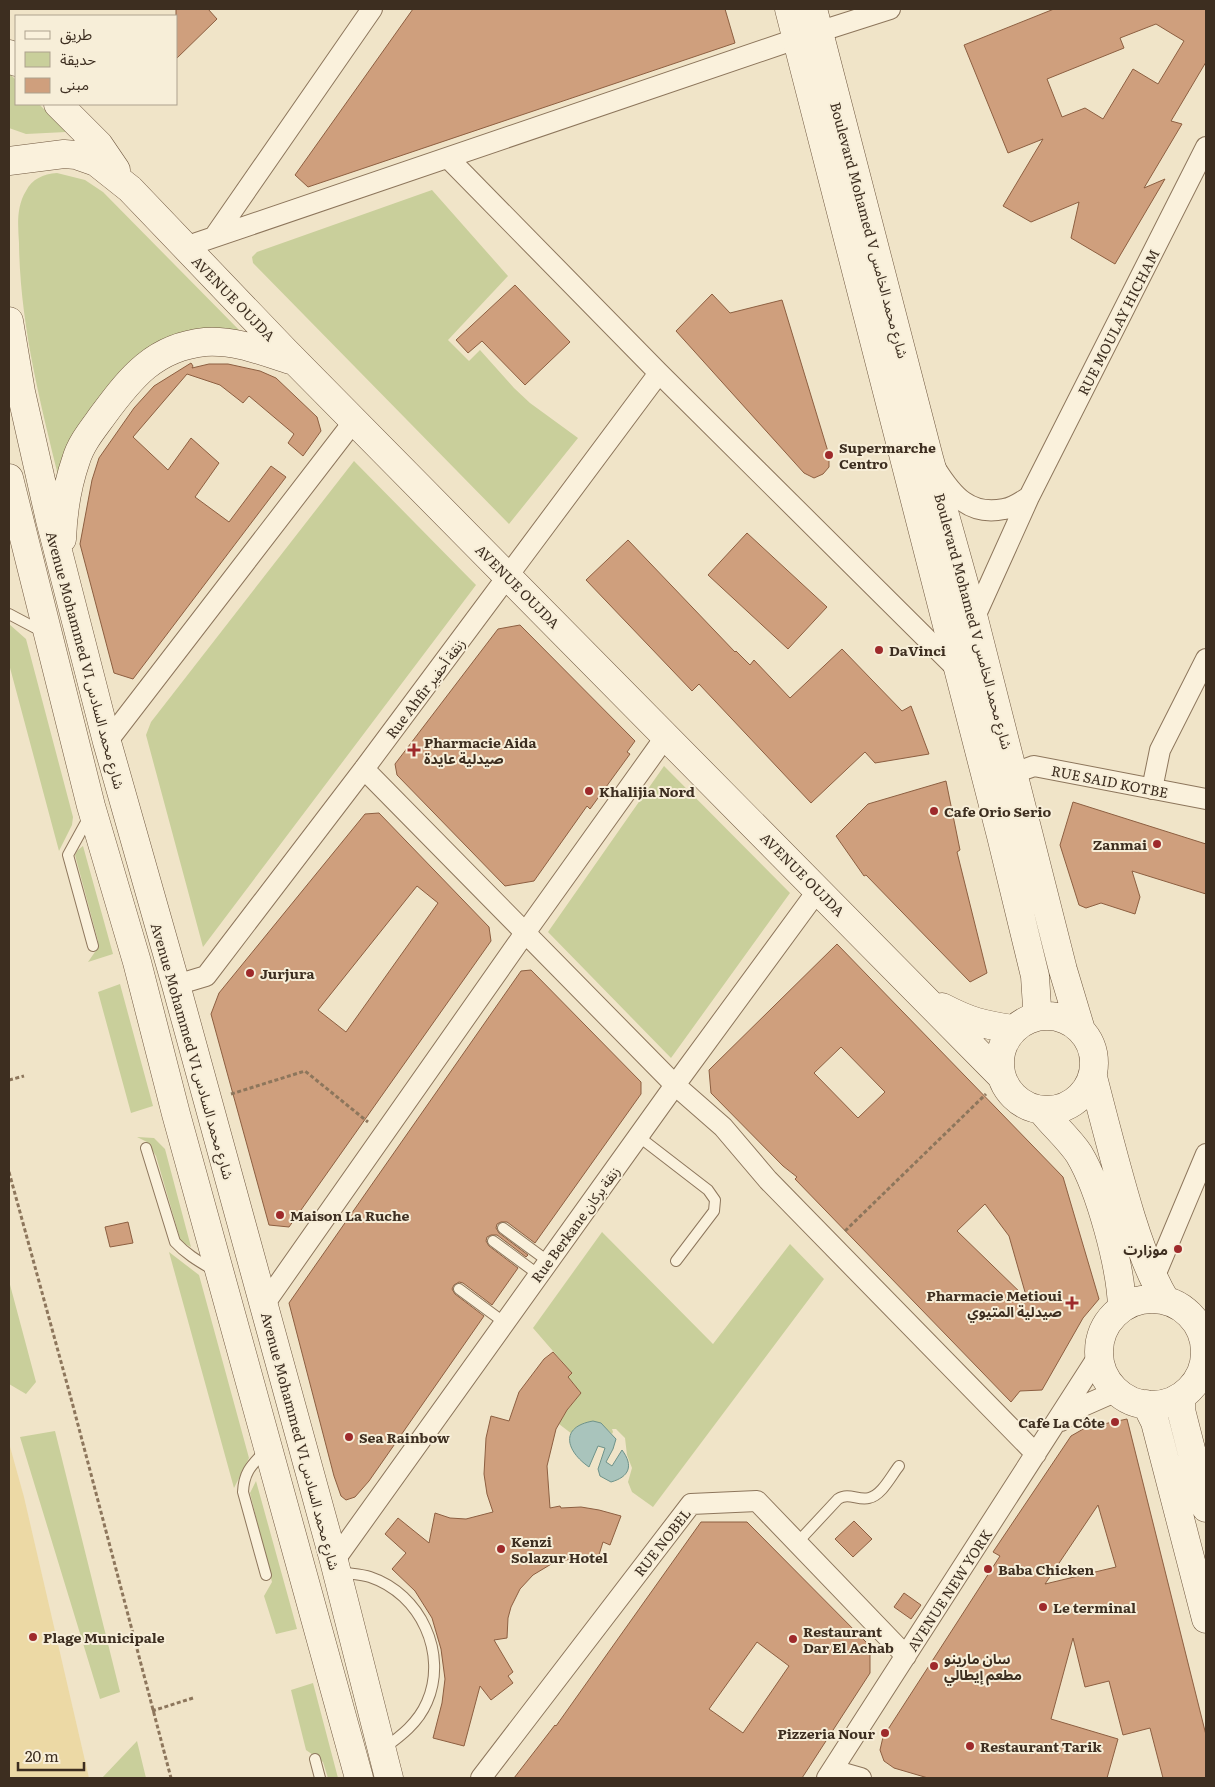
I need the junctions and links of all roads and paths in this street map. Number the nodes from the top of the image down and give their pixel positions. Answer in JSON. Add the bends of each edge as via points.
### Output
{"nodes":[{"id":1,"x":372,"y":9,"type":"edge"},
{"id":2,"x":789,"y":9,"type":"edge"},
{"id":3,"x":890,"y":9,"type":"edge"},
{"id":4,"x":810,"y":26,"type":"edge"},
{"id":5,"x":59,"y":105,"type":"edge"},
{"id":6,"x":1206,"y":147,"type":"edge"},
{"id":7,"x":449,"y":158,"type":"junction"},
{"id":8,"x":9,"y":162,"type":"edge"},
{"id":9,"x":130,"y":189,"type":"junction"},
{"id":10,"x":214,"y":237,"type":"junction"},
{"id":11,"x":185,"y":247,"type":"junction"},
{"id":12,"x":9,"y":320,"type":"edge"},
{"id":13,"x":296,"y":362,"type":"junction"},
{"id":14,"x":659,"y":373,"type":"junction"},
{"id":15,"x":354,"y":421,"type":"junction"},
{"id":16,"x":929,"y":458,"type":"junction"},
{"id":17,"x":9,"y":478,"type":"edge"},
{"id":18,"x":1029,"y":497,"type":"junction"},
{"id":19,"x":61,"y":563,"type":"junction"},
{"id":20,"x":508,"y":576,"type":"junction"},
{"id":21,"x":9,"y":614,"type":"edge"},
{"id":22,"x":974,"y":619,"type":"junction"},
{"id":23,"x":49,"y":634,"type":"junction"},
{"id":24,"x":1206,"y":659,"type":"edge"},
{"id":25,"x":958,"y":670,"type":"junction"},
{"id":26,"x":666,"y":736,"type":"junction"},
{"id":27,"x":107,"y":742,"type":"junction"},
{"id":28,"x":364,"y":769,"type":"junction"},
{"id":29,"x":1014,"y":772,"type":"junction"},
{"id":30,"x":1152,"y":789,"type":"junction"},
{"id":31,"x":1206,"y":800,"type":"edge"},
{"id":32,"x":92,"y":810,"type":"junction"},
{"id":33,"x":818,"y":890,"type":"junction"},
{"id":34,"x":525,"y":933,"type":"junction"},
{"id":35,"x":93,"y":946,"type":"dead end"},
{"id":36,"x":176,"y":985,"type":"junction"},
{"id":37,"x":925,"y":998,"type":"junction"},
{"id":38,"x":1024,"y":1023,"type":"junction"},
{"id":39,"x":1081,"y":1030,"type":"junction"},
{"id":40,"x":24,"y":1076,"type":"dead end"},
{"id":41,"x":1093,"y":1077,"type":"junction"},
{"id":42,"x":9,"y":1080,"type":"edge"},
{"id":43,"x":995,"y":1083,"type":"junction"},
{"id":44,"x":675,"y":1086,"type":"junction"},
{"id":45,"x":227,"y":1096,"type":"dead end"},
{"id":46,"x":1042,"y":1110,"type":"junction"},
{"id":47,"x":372,"y":1126,"type":"dead end"},
{"id":48,"x":638,"y":1136,"type":"junction"},
{"id":49,"x":146,"y":1148,"type":"dead end"},
{"id":50,"x":1206,"y":1154,"type":"edge"},
{"id":51,"x":9,"y":1172,"type":"edge"},
{"id":52,"x":503,"y":1228,"type":"dead end"},
{"id":53,"x":839,"y":1237,"type":"dead end"},
{"id":54,"x":493,"y":1241,"type":"dead end"},
{"id":55,"x":676,"y":1261,"type":"dead end"},
{"id":56,"x":544,"y":1268,"type":"junction"},
{"id":57,"x":220,"y":1273,"type":"junction"},
{"id":58,"x":459,"y":1289,"type":"dead end"},
{"id":59,"x":1160,"y":1289,"type":"junction"},
{"id":60,"x":264,"y":1306,"type":"junction"},
{"id":61,"x":1122,"y":1308,"type":"junction"},
{"id":62,"x":505,"y":1323,"type":"junction"},
{"id":63,"x":1205,"y":1345,"type":"edge"},
{"id":64,"x":1099,"y":1355,"type":"junction"},
{"id":65,"x":1116,"y":1391,"type":"junction"},
{"id":66,"x":1181,"y":1397,"type":"junction"},
{"id":67,"x":1146,"y":1404,"type":"junction"},
{"id":68,"x":1054,"y":1427,"type":"junction"},
{"id":69,"x":268,"y":1448,"type":"junction"},
{"id":70,"x":1036,"y":1454,"type":"junction"},
{"id":71,"x":899,"y":1466,"type":"dead end"},
{"id":72,"x":1206,"y":1508,"type":"edge"},
{"id":73,"x":797,"y":1543,"type":"junction"},
{"id":74,"x":336,"y":1566,"type":"junction"},
{"id":75,"x":266,"y":1575,"type":"dead end"},
{"id":76,"x":1206,"y":1619,"type":"edge"},
{"id":77,"x":906,"y":1656,"type":"junction"},
{"id":78,"x":193,"y":1698,"type":"dead end"},
{"id":79,"x":152,"y":1711,"type":"junction"},
{"id":80,"x":382,"y":1749,"type":"junction"},
{"id":81,"x":315,"y":1759,"type":"dead end"},
{"id":82,"x":830,"y":1774,"type":"edge"},
{"id":83,"x":171,"y":1778,"type":"edge"},
{"id":84,"x":320,"y":1778,"type":"edge"},
{"id":85,"x":359,"y":1778,"type":"edge"},
{"id":86,"x":389,"y":1778,"type":"edge"},
{"id":87,"x":481,"y":1778,"type":"edge"},
{"id":88,"x":860,"y":1778,"type":"edge"}],
"edges":[{"from":1,"to":10,"type":"street"},
{"from":2,"to":4,"type":"main road","name":"Boulevard Mohamed V شارع محمد الخامس"},
{"from":3,"to":4,"type":"street"},
{"from":4,"to":7,"type":"street"},
{"from":4,"to":16,"type":"main road","name":"Boulevard Mohamed V شارع محمد الخامس"},
{"from":4,"to":25,"type":"main road","name":"Boulevard Mohamed V شارع محمد الخامس"},
{"from":5,"to":9,"type":"main road","via":[[99,145]]},
{"from":6,"to":18,"type":"street","name":"RUE MOULAY HICHAM"},
{"from":7,"to":10,"type":"street"},
{"from":7,"to":14,"type":"street"},
{"from":8,"to":9,"type":"main road","name":"AVENUE OUJDA","via":[[58,155],[76,156],[96,162]]},
{"from":9,"to":11,"type":"main road","name":"AVENUE OUJDA"},
{"from":10,"to":11,"type":"street"},
{"from":11,"to":13,"type":"main road","name":"AVENUE OUJDA"},
{"from":12,"to":19,"type":"main road","name":"Avenue Mohammed VI شارع محمد السادس","via":[[21,392]]},
{"from":13,"to":15,"type":"main road","name":"AVENUE OUJDA"},
{"from":13,"to":19,"type":"main road","via":[[231,342],[212,342],[176,348],[144,366],[88,435],[76,459],[66,496]]},
{"from":14,"to":20,"type":"street","name":"Rue Ahfir زنقة أحفير"},
{"from":14,"to":25,"type":"street"},
{"from":15,"to":20,"type":"main road","name":"AVENUE OUJDA"},
{"from":15,"to":27,"type":"street"},
{"from":16,"to":18,"type":"street","via":[[960,500],[975,509],[1006,509]]},
{"from":16,"to":22,"type":"main road","name":"Boulevard Mohamed V شارع محمد الخامس"},
{"from":17,"to":23,"type":"main road","name":"Avenue Mohammed VI شارع محمد السادس"},
{"from":18,"to":22,"type":"street","name":"RUE MOULAY HICHAM"},
{"from":19,"to":27,"type":"main road","name":"Avenue Mohammed VI شارع محمد السادس"},
{"from":20,"to":26,"type":"main road","name":"AVENUE OUJDA"},
{"from":20,"to":28,"type":"street","name":"Rue Ahfir زنقة أحفير"},
{"from":21,"to":23,"type":"lane"},
{"from":22,"to":29,"type":"main road","name":"Boulevard Mohamed V شارع محمد الخامس"},
{"from":23,"to":32,"type":"main road","name":"Avenue Mohammed VI شارع محمد السادس"},
{"from":24,"to":30,"type":"street","via":[[1160,750]]},
{"from":25,"to":38,"type":"main road","name":"Boulevard Mohamed V شارع محمد الخامس","via":[[1035,976],[1037,1007]]},
{"from":26,"to":33,"type":"main road","name":"AVENUE OUJDA"},
{"from":26,"to":34,"type":"street"},
{"from":27,"to":36,"type":"main road","name":"Avenue Mohammed VI شارع محمد السادس"},
{"from":28,"to":34,"type":"street"},
{"from":28,"to":36,"type":"street","name":"Rue Ahfir زنقة أحفير","via":[[206,976]]},
{"from":29,"to":30,"type":"street","name":"RUE SAID KOTBE","via":[[1034,766]]},
{"from":29,"to":39,"type":"main road","name":"Boulevard Mohamed V شارع محمد الخامس"},
{"from":30,"to":31,"type":"street","name":"RUE SAID KOTBE"},
{"from":32,"to":35,"type":"lane","via":[[68,856]]},
{"from":32,"to":57,"type":"main road","name":"Avenue Mohammed VI شارع محمد السادس","via":[[137,962]]},
{"from":33,"to":37,"type":"main road","name":"AVENUE OUJDA"},
{"from":33,"to":44,"type":"street","name":"Rue Berkane زنقة بركان"},
{"from":34,"to":44,"type":"street"},
{"from":34,"to":60,"type":"street"},
{"from":36,"to":60,"type":"main road","name":"Avenue Mohammed VI شارع محمد السادس"},
{"from":37,"to":38,"type":"main road","via":[[966,1020],[990,1026]]},
{"from":37,"to":43,"type":"main road","name":"AVENUE OUJDA"},
{"from":38,"to":39,"type":"main road","via":[[1052,1016],[1068,1020]]},
{"from":38,"to":43,"type":"main road","via":[[1006,1039]]},
{"from":39,"to":41,"type":"main road","via":[[1093,1052]]},
{"from":40,"to":42,"type":"path"},
{"from":41,"to":46,"type":"main road","via":[[1078,1100],[1052,1111]]},
{"from":41,"to":59,"type":"main road","via":[[1140,1243]]},
{"from":43,"to":46,"type":"main road","via":[[1005,1086],[1020,1103]]},
{"from":43,"to":53,"type":"path"},
{"from":44,"to":48,"type":"street","name":"Rue Berkane زنقة بركان"},
{"from":44,"to":70,"type":"street","via":[[724,1127],[768,1180]]},
{"from":45,"to":47,"type":"path","via":[[305,1071]]},
{"from":46,"to":61,"type":"main road","via":[[1078,1152],[1089,1174],[1115,1260]]},
{"from":48,"to":55,"type":"lane","via":[[708,1190],[715,1200],[714,1211]]},
{"from":48,"to":56,"type":"street","name":"Rue Berkane زنقة بركان"},
{"from":49,"to":57,"type":"lane","via":[[175,1242],[195,1260]]},
{"from":50,"to":59,"type":"street"},
{"from":51,"to":79,"type":"path"},
{"from":52,"to":56,"type":"lane"},
{"from":54,"to":56,"type":"lane"},
{"from":56,"to":62,"type":"street","name":"Rue Berkane زنقة بركان"},
{"from":57,"to":69,"type":"main road","name":"Avenue Mohammed VI شارع محمد السادس"},
{"from":58,"to":62,"type":"lane"},
{"from":59,"to":61,"type":"main road","via":[[1151,1299],[1136,1301]]},
{"from":59,"to":63,"type":"main road","via":[[1192,1317]]},
{"from":60,"to":74,"type":"main road","name":"Avenue Mohammed VI شارع محمد السادس"},
{"from":61,"to":64,"type":"main road","via":[[1109,1321],[1101,1337]]},
{"from":62,"to":74,"type":"street","name":"Rue Berkane زنقة بركان"},
{"from":63,"to":66,"type":"main road","via":[[1205,1360],[1200,1374]]},
{"from":64,"to":65,"type":"main road","via":[[1105,1374]]},
{"from":64,"to":68,"type":"street","name":"AVENUE NEW YORK"},
{"from":65,"to":67,"type":"main road","via":[[1125,1398]]},
{"from":65,"to":68,"type":"street","name":"AVENUE NEW YORK","via":[[1083,1406]]},
{"from":66,"to":67,"type":"main road","via":[[1158,1405]]},
{"from":66,"to":72,"type":"main road","via":[[1181,1410]]},
{"from":67,"to":76,"type":"main road","via":[[1155,1422]]},
{"from":68,"to":70,"type":"street","name":"AVENUE NEW YORK"},
{"from":69,"to":75,"type":"lane","via":[[251,1466],[244,1480],[243,1492]]},
{"from":69,"to":85,"type":"main road","name":"Avenue Mohammed VI شارع محمد السادس"},
{"from":70,"to":77,"type":"street","name":"AVENUE NEW YORK"},
{"from":71,"to":73,"type":"lane","via":[[875,1496],[838,1499]]},
{"from":73,"to":77,"type":"street","name":"RUE NOBEL"},
{"from":73,"to":87,"type":"street","name":"RUE NOBEL","via":[[757,1501],[691,1504]]},
{"from":74,"to":80,"type":"main road","name":"Avenue Mohammed VI شارع محمد السادس"},
{"from":74,"to":80,"type":"lane","via":[[398,1592],[420,1614],[432,1642],[435,1672],[427,1702],[411,1728]]},
{"from":77,"to":82,"type":"street","name":"AVENUE NEW YORK"},
{"from":78,"to":79,"type":"path"},
{"from":79,"to":83,"type":"path"},
{"from":80,"to":86,"type":"main road","name":"Avenue Mohammed VI شارع محمد السادس"},
{"from":81,"to":84,"type":"lane"},
{"from":82,"to":88,"type":"street"}]}
